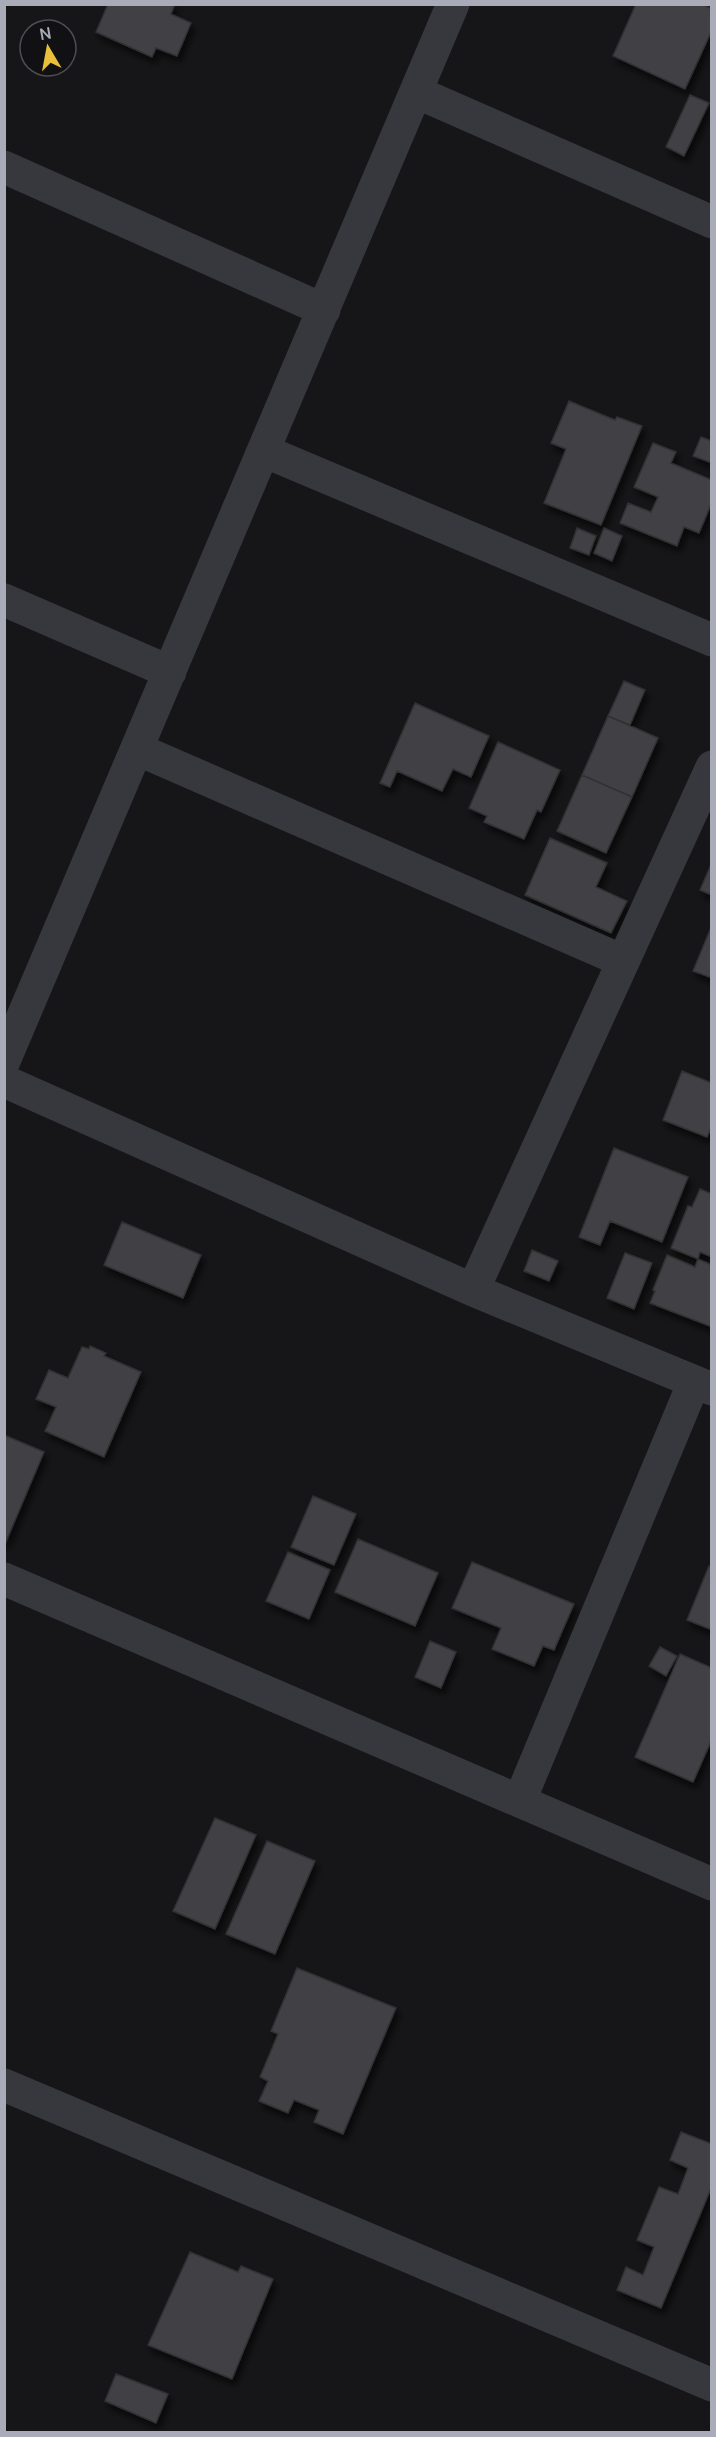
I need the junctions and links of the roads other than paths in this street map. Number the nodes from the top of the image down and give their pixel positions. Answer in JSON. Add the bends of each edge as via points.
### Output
{"nodes":[{"id":1,"x":450,"y":6,"type":"edge"},
{"id":2,"x":416,"y":92,"type":"junction"},
{"id":3,"x":4,"y":167,"type":"edge"},
{"id":4,"x":711,"y":222,"type":"edge"},
{"id":5,"x":324,"y":310,"type":"junction"},
{"id":6,"x":264,"y":451,"type":"junction"},
{"id":7,"x":4,"y":600,"type":"edge"},
{"id":8,"x":711,"y":640,"type":"edge"},
{"id":9,"x":170,"y":672,"type":"junction"},
{"id":10,"x":137,"y":749,"type":"junction"},
{"id":11,"x":711,"y":767,"type":"edge"},
{"id":12,"x":623,"y":961,"type":"junction"},
{"id":13,"x":4,"y":1061,"type":"edge"},
{"id":14,"x":4,"y":1081,"type":"edge"},
{"id":15,"x":473,"y":1290,"type":"junction"},
{"id":16,"x":703,"y":1386,"type":"edge"},
{"id":17,"x":4,"y":1579,"type":"edge"},
{"id":18,"x":520,"y":1800,"type":"junction"},
{"id":19,"x":711,"y":1884,"type":"edge"},
{"id":20,"x":4,"y":2085,"type":"edge"},
{"id":21,"x":711,"y":2385,"type":"edge"}],
"edges":[{"from":1,"to":2,"type":"street"},
{"from":2,"to":4,"type":"street"},
{"from":2,"to":5,"type":"street"},
{"from":3,"to":5,"type":"street"},
{"from":5,"to":6,"type":"street"},
{"from":6,"to":8,"type":"street"},
{"from":6,"to":9,"type":"street"},
{"from":7,"to":9,"type":"street"},
{"from":9,"to":10,"type":"street"},
{"from":10,"to":12,"type":"street"},
{"from":10,"to":13,"type":"street"},
{"from":11,"to":12,"type":"street"},
{"from":12,"to":15,"type":"street"},
{"from":14,"to":15,"type":"street"},
{"from":15,"to":16,"type":"street"},
{"from":16,"to":18,"type":"street"},
{"from":17,"to":18,"type":"street"},
{"from":18,"to":19,"type":"street"},
{"from":20,"to":21,"type":"street"}]}
